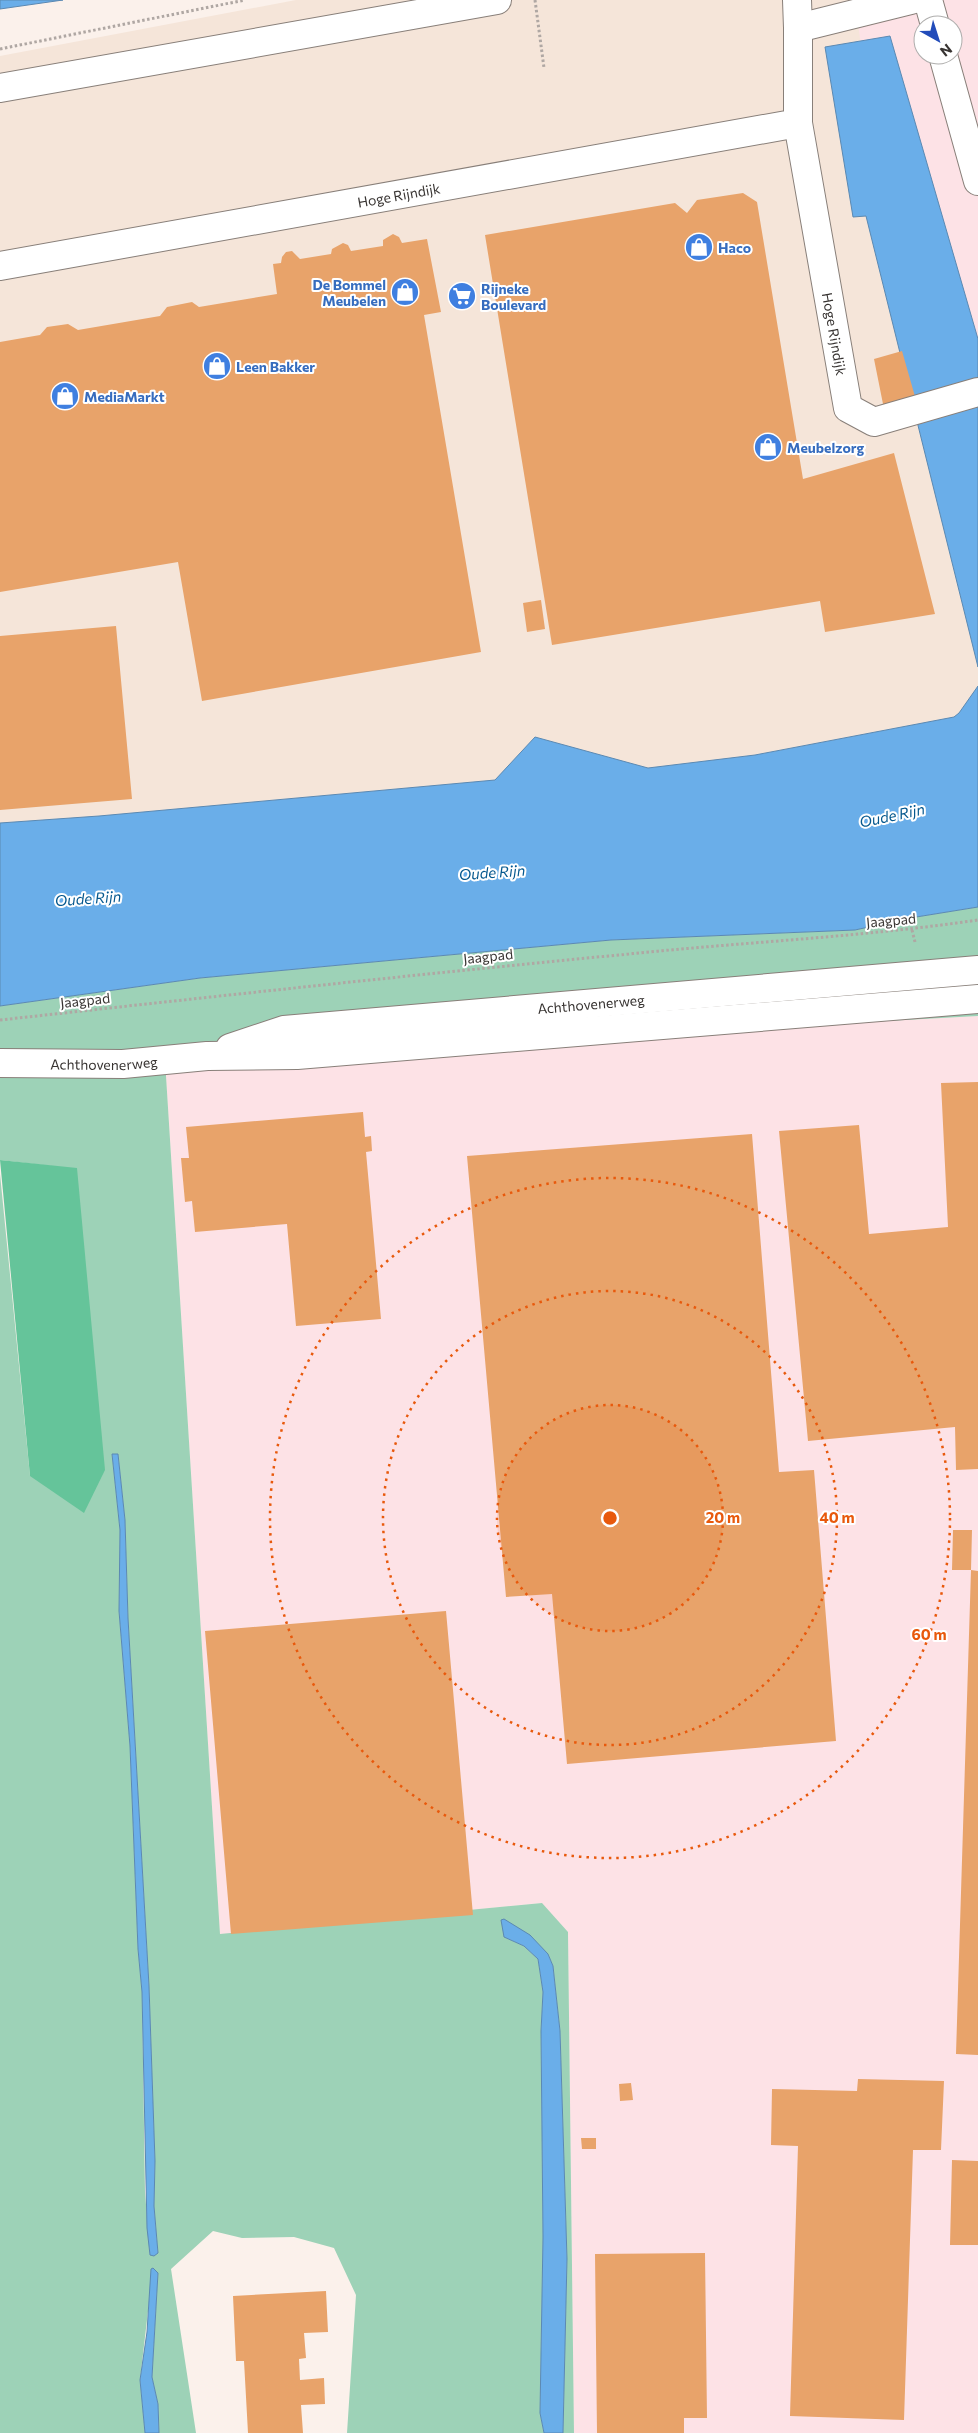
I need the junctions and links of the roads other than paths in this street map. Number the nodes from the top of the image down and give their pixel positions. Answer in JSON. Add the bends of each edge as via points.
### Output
{"nodes":[{"id":1,"x":498,"y":0,"type":"edge"},
{"id":2,"x":797,"y":0,"type":"edge"},
{"id":3,"x":911,"y":0,"type":"edge"},
{"id":4,"x":928,"y":0,"type":"edge"},
{"id":5,"x":932,"y":15,"type":"edge"},
{"id":6,"x":798,"y":28,"type":"junction"},
{"id":7,"x":946,"y":65,"type":"edge"},
{"id":8,"x":0,"y":88,"type":"edge"},
{"id":9,"x":798,"y":124,"type":"junction"},
{"id":10,"x":978,"y":180,"type":"edge"},
{"id":11,"x":0,"y":266,"type":"edge"},
{"id":12,"x":978,"y":392,"type":"edge"},
{"id":13,"x":978,"y":970,"type":"edge"},
{"id":14,"x":978,"y":999,"type":"edge"},
{"id":15,"x":207,"y":1056,"type":"junction"},
{"id":16,"x":0,"y":1063,"type":"edge"}],
"edges":[{"from":1,"to":8,"type":"street"},
{"from":2,"to":6,"type":"street","name":"Hoge Rijndijk"},
{"from":3,"to":6,"type":"street"},
{"from":4,"to":5,"type":"street"},
{"from":6,"to":9,"type":"street","name":"Hoge Rijndijk"},
{"from":7,"to":10,"type":"street"},
{"from":9,"to":11,"type":"street","name":"Hoge Rijndijk"},
{"from":9,"to":12,"type":"street","name":"Hoge Rijndijk","via":[[848,408],[874,422]]},
{"from":13,"to":15,"type":"street","name":"Achthovenerweg","via":[[284,1030]]},
{"from":14,"to":15,"type":"street","name":"Achthovenerweg","via":[[297,1055]]},
{"from":15,"to":16,"type":"street","name":"Achthovenerweg","via":[[123,1064]]}]}
